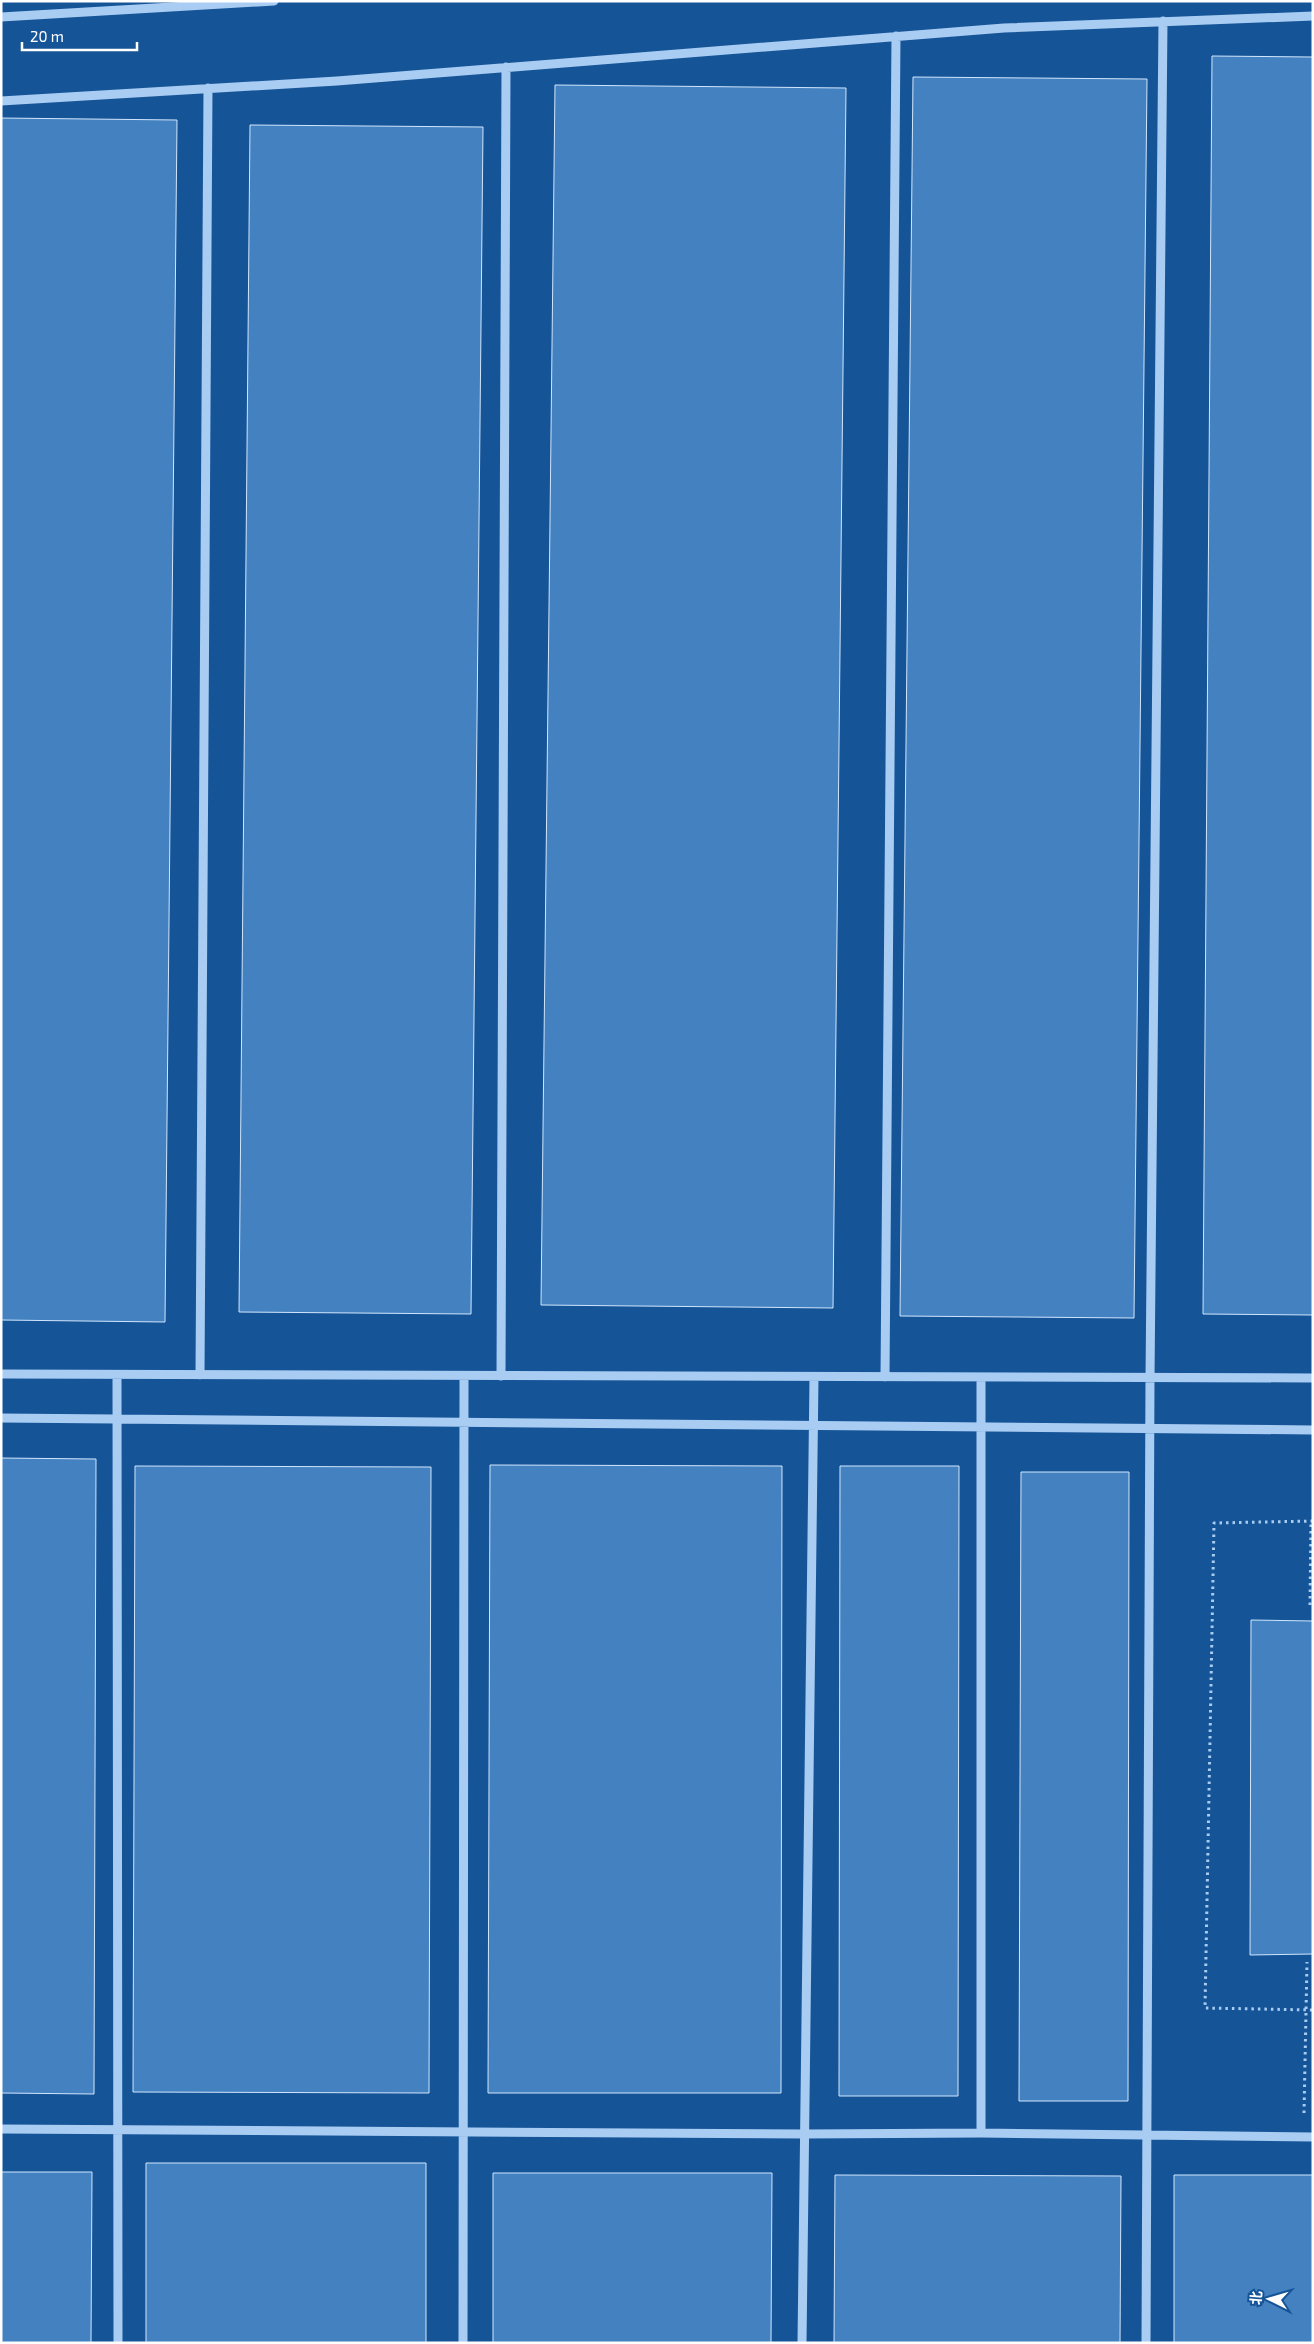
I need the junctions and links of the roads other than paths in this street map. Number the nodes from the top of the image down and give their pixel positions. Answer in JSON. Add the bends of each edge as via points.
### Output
{"nodes":[{"id":1,"x":274,"y":1,"type":"edge"},
{"id":2,"x":1313,"y":16,"type":"edge"},
{"id":3,"x":1,"y":17,"type":"edge"},
{"id":4,"x":1164,"y":21,"type":"junction"},
{"id":5,"x":896,"y":36,"type":"junction"},
{"id":6,"x":506,"y":67,"type":"junction"},
{"id":7,"x":208,"y":88,"type":"junction"},
{"id":8,"x":1,"y":101,"type":"edge"},
{"id":9,"x":1,"y":1374,"type":"edge"},
{"id":10,"x":117,"y":1374,"type":"junction"},
{"id":11,"x":200,"y":1375,"type":"junction"},
{"id":12,"x":464,"y":1376,"type":"junction"},
{"id":13,"x":501,"y":1376,"type":"junction"},
{"id":14,"x":814,"y":1377,"type":"junction"},
{"id":15,"x":885,"y":1377,"type":"junction"},
{"id":16,"x":981,"y":1377,"type":"junction"},
{"id":17,"x":1150,"y":1378,"type":"junction"},
{"id":18,"x":1313,"y":1378,"type":"edge"},
{"id":19,"x":1,"y":1418,"type":"edge"},
{"id":20,"x":117,"y":1419,"type":"junction"},
{"id":21,"x":465,"y":1422,"type":"junction"},
{"id":22,"x":814,"y":1426,"type":"junction"},
{"id":23,"x":982,"y":1427,"type":"junction"},
{"id":24,"x":1150,"y":1429,"type":"junction"},
{"id":25,"x":1313,"y":1430,"type":"edge"},
{"id":26,"x":1,"y":2129,"type":"edge"},
{"id":27,"x":118,"y":2130,"type":"junction"},
{"id":28,"x":463,"y":2132,"type":"junction"},
{"id":29,"x":981,"y":2133,"type":"junction"},
{"id":30,"x":804,"y":2134,"type":"junction"},
{"id":31,"x":1147,"y":2136,"type":"junction"},
{"id":32,"x":1308,"y":2137,"type":"edge"},
{"id":33,"x":118,"y":2343,"type":"edge"},
{"id":34,"x":463,"y":2343,"type":"edge"},
{"id":35,"x":802,"y":2343,"type":"edge"},
{"id":36,"x":1146,"y":2343,"type":"edge"}],
"edges":[{"from":1,"to":3,"type":"street"},
{"from":2,"to":4,"type":"street"},
{"from":4,"to":5,"type":"street"},
{"from":4,"to":17,"type":"street"},
{"from":5,"to":6,"type":"street"},
{"from":5,"to":15,"type":"street"},
{"from":6,"to":7,"type":"street"},
{"from":6,"to":13,"type":"street"},
{"from":7,"to":8,"type":"street"},
{"from":7,"to":11,"type":"street"},
{"from":9,"to":10,"type":"street"},
{"from":10,"to":11,"type":"street"},
{"from":10,"to":20,"type":"street"},
{"from":11,"to":12,"type":"street"},
{"from":12,"to":13,"type":"street"},
{"from":12,"to":21,"type":"street"},
{"from":13,"to":14,"type":"street"},
{"from":14,"to":15,"type":"street"},
{"from":14,"to":22,"type":"street"},
{"from":15,"to":16,"type":"street"},
{"from":16,"to":17,"type":"street"},
{"from":16,"to":23,"type":"street"},
{"from":17,"to":18,"type":"street"},
{"from":17,"to":24,"type":"street"},
{"from":19,"to":20,"type":"street"},
{"from":20,"to":21,"type":"street"},
{"from":20,"to":27,"type":"street"},
{"from":21,"to":22,"type":"street"},
{"from":21,"to":28,"type":"street"},
{"from":22,"to":23,"type":"street"},
{"from":22,"to":30,"type":"street"},
{"from":23,"to":24,"type":"street"},
{"from":23,"to":29,"type":"street"},
{"from":24,"to":25,"type":"street"},
{"from":24,"to":31,"type":"street"},
{"from":26,"to":27,"type":"street"},
{"from":27,"to":28,"type":"street"},
{"from":27,"to":33,"type":"street"},
{"from":28,"to":30,"type":"street"},
{"from":28,"to":34,"type":"street"},
{"from":29,"to":30,"type":"street"},
{"from":29,"to":31,"type":"street"},
{"from":30,"to":35,"type":"street"},
{"from":31,"to":32,"type":"street"},
{"from":31,"to":36,"type":"street"}]}
